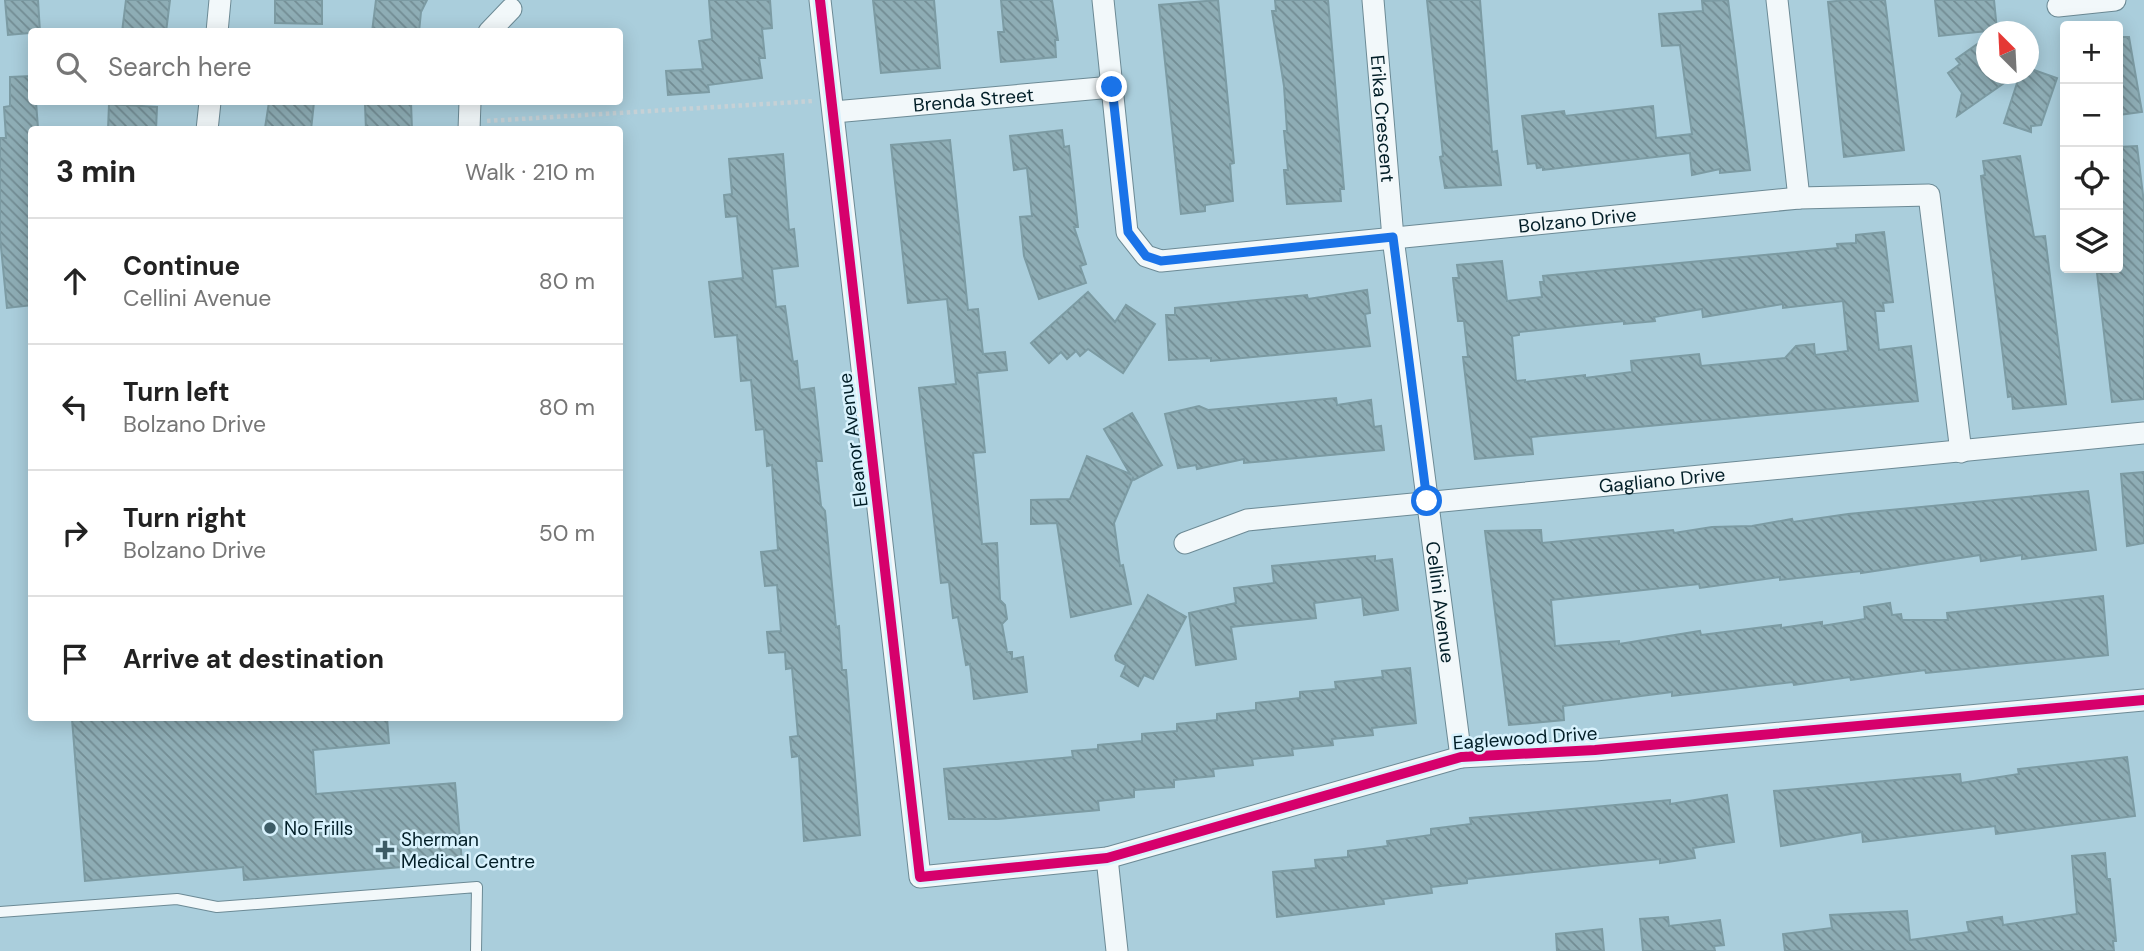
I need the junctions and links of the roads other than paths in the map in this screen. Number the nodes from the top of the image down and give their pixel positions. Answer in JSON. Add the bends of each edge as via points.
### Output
{"nodes":[{"id":1,"x":219,"y":0,"type":"edge"},
{"id":2,"x":820,"y":0,"type":"edge"},
{"id":3,"x":1102,"y":0,"type":"edge"},
{"id":4,"x":1373,"y":0,"type":"edge"},
{"id":5,"x":1777,"y":0,"type":"edge"},
{"id":6,"x":2115,"y":0,"type":"edge"},
{"id":7,"x":2058,"y":6,"type":"dead end"},
{"id":8,"x":511,"y":9,"type":"dead end"},
{"id":9,"x":218,"y":28,"type":"edge"},
{"id":10,"x":493,"y":28,"type":"edge"},
{"id":11,"x":1112,"y":87,"type":"junction"},
{"id":12,"x":210,"y":105,"type":"edge"},
{"id":13,"x":833,"y":106,"type":"junction"},
{"id":14,"x":207,"y":126,"type":"edge"},
{"id":15,"x":1799,"y":198,"type":"junction"},
{"id":16,"x":1393,"y":237,"type":"junction"},
{"id":17,"x":2144,"y":433,"type":"edge"},
{"id":18,"x":1961,"y":452,"type":"junction"},
{"id":19,"x":1427,"y":501,"type":"junction"},
{"id":20,"x":1185,"y":543,"type":"dead end"},
{"id":21,"x":2144,"y":700,"type":"edge"},
{"id":22,"x":1461,"y":757,"type":"junction"},
{"id":23,"x":1107,"y":858,"type":"junction"},
{"id":24,"x":920,"y":877,"type":"joint"},
{"id":25,"x":0,"y":912,"type":"edge"},
{"id":26,"x":476,"y":951,"type":"edge"},
{"id":27,"x":1116,"y":951,"type":"edge"}],
"edges":[{"from":1,"to":9,"type":"street"},
{"from":2,"to":13,"type":"street","name":"Eleanor Avenue"},
{"from":3,"to":11,"type":"street","name":"Bolzano Drive"},
{"from":4,"to":16,"type":"street","name":"Erika Crescent"},
{"from":5,"to":15,"type":"street"},
{"from":6,"to":7,"type":"street"},
{"from":8,"to":10,"type":"street"},
{"from":11,"to":13,"type":"street","name":"Brenda Street"},
{"from":11,"to":16,"type":"street","name":"Bolzano Drive","via":[[1128,232],[1146,256],[1161,261]]},
{"from":12,"to":14,"type":"street"},
{"from":13,"to":24,"type":"street","name":"Eleanor Avenue"},
{"from":15,"to":16,"type":"street","name":"Bolzano Drive"},
{"from":15,"to":18,"type":"street","name":"Bolzano Drive","via":[[1929,195]]},
{"from":16,"to":19,"type":"street","name":"Cellini Avenue"},
{"from":17,"to":18,"type":"street","name":"Gagliano Drive"},
{"from":18,"to":19,"type":"street","name":"Gagliano Drive"},
{"from":19,"to":20,"type":"street","name":"Gagliano Drive","via":[[1247,520]]},
{"from":19,"to":22,"type":"street","name":"Cellini Avenue"},
{"from":21,"to":22,"type":"street","name":"Eaglewood Drive","via":[[1595,750]]},
{"from":22,"to":23,"type":"street","name":"Eaglewood Drive"},
{"from":23,"to":24,"type":"street","name":"Eaglewood Drive"},
{"from":23,"to":27,"type":"street"},
{"from":25,"to":26,"type":"lane","via":[[177,899],[216,907],[477,887]]}]}
